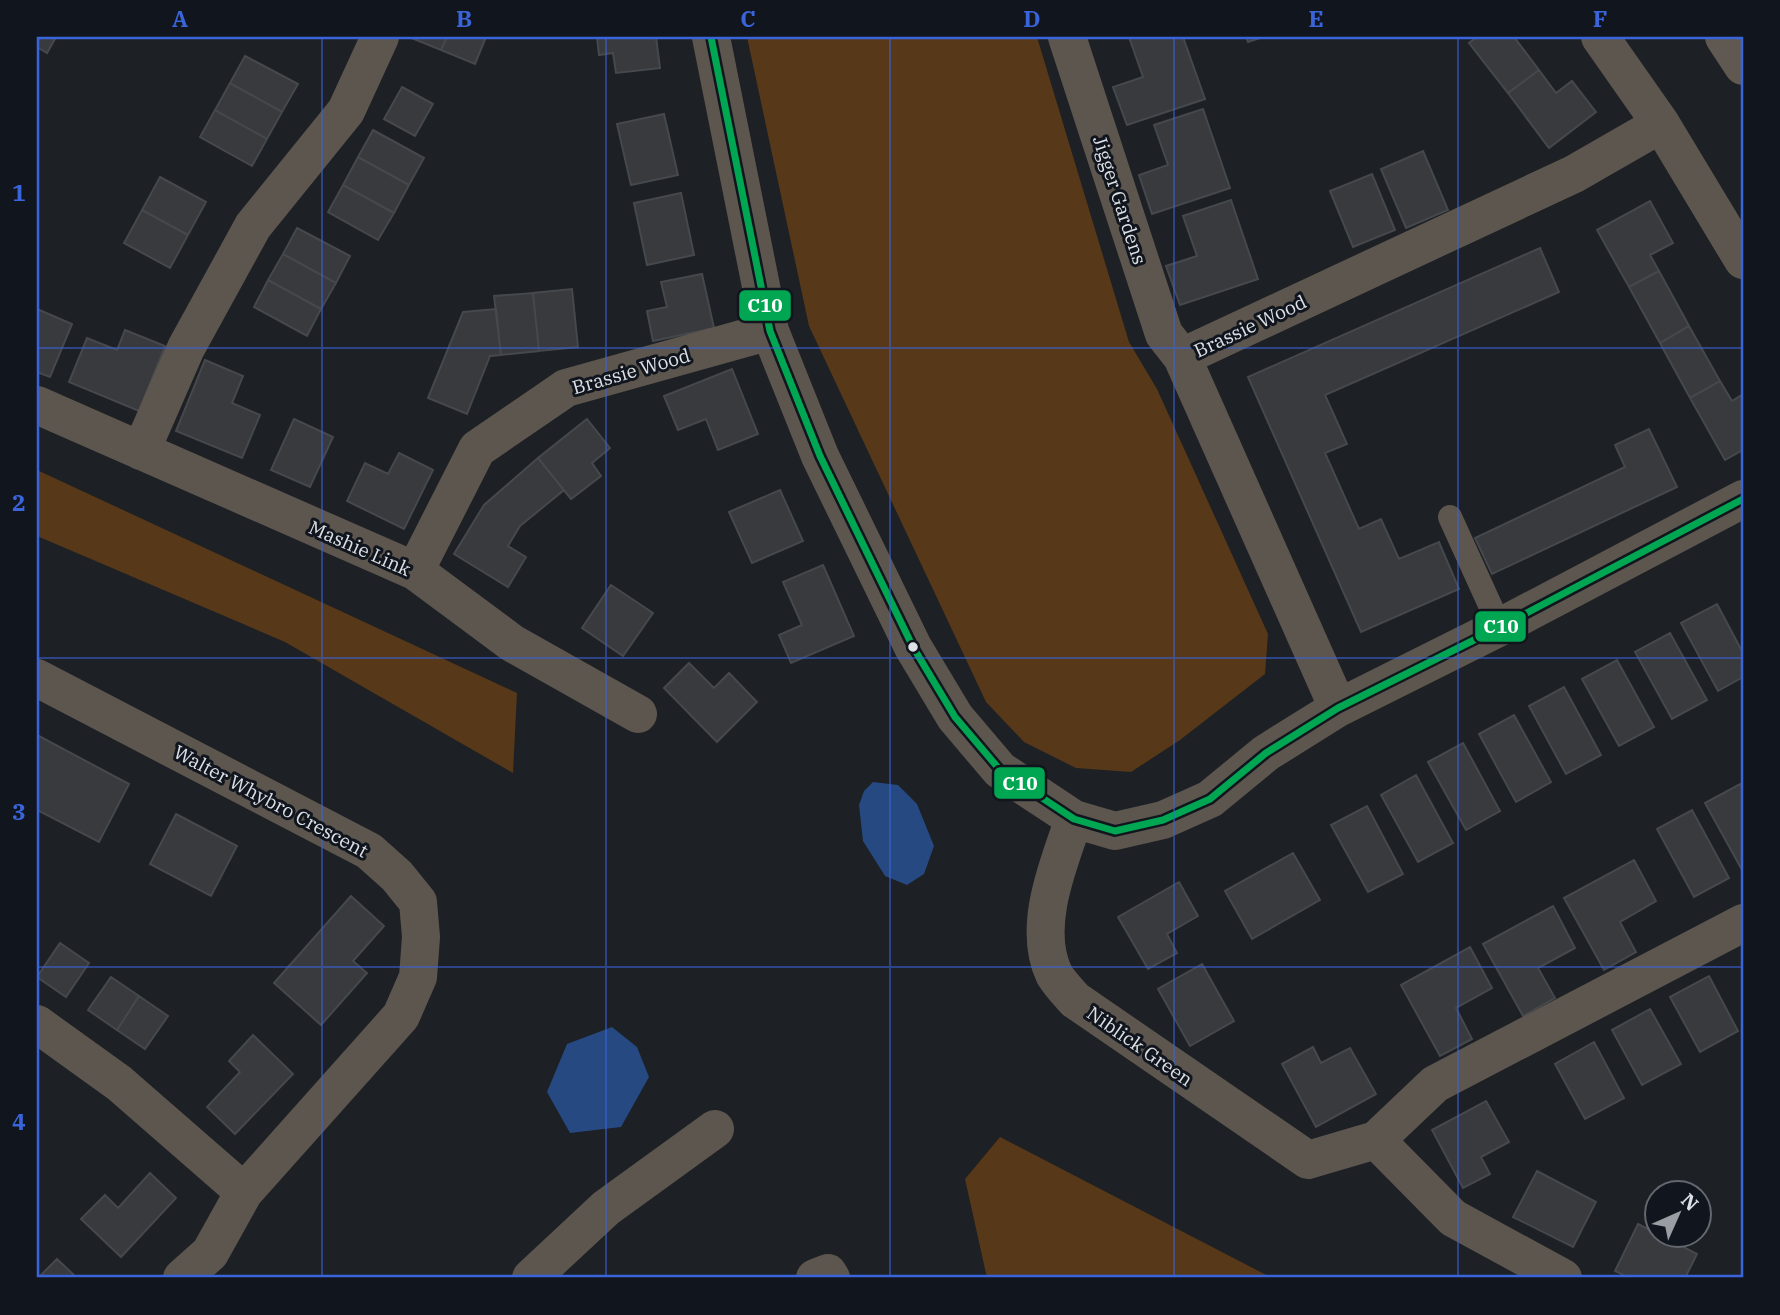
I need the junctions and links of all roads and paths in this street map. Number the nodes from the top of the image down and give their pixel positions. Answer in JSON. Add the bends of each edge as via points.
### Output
{"nodes":[{"id":1,"x":380,"y":37,"type":"edge"},
{"id":2,"x":711,"y":37,"type":"edge"},
{"id":3,"x":1067,"y":37,"type":"edge"},
{"id":4,"x":1600,"y":37,"type":"edge"},
{"id":5,"x":1724,"y":37,"type":"edge"},
{"id":6,"x":1743,"y":66,"type":"edge"},
{"id":7,"x":1661,"y":124,"type":"junction"},
{"id":8,"x":1743,"y":260,"type":"edge"},
{"id":9,"x":770,"y":331,"type":"junction"},
{"id":10,"x":1182,"y":358,"type":"junction"},
{"id":11,"x":37,"y":405,"type":"edge"},
{"id":12,"x":141,"y":451,"type":"junction"},
{"id":13,"x":1743,"y":499,"type":"edge"},
{"id":14,"x":1450,"y":517,"type":"dead end"},
{"id":15,"x":415,"y":571,"type":"junction"},
{"id":16,"x":1500,"y":627,"type":"junction"},
{"id":17,"x":37,"y":678,"type":"edge"},
{"id":18,"x":1338,"y":708,"type":"junction"},
{"id":19,"x":638,"y":714,"type":"dead end"},
{"id":20,"x":1074,"y":819,"type":"junction"},
{"id":21,"x":1743,"y":923,"type":"edge"},
{"id":22,"x":37,"y":1024,"type":"edge"},
{"id":23,"x":715,"y":1129,"type":"dead end"},
{"id":24,"x":1376,"y":1140,"type":"junction"},
{"id":25,"x":244,"y":1192,"type":"junction"},
{"id":26,"x":182,"y":1278,"type":"edge"},
{"id":27,"x":531,"y":1278,"type":"edge"},
{"id":28,"x":815,"y":1278,"type":"edge"},
{"id":29,"x":831,"y":1278,"type":"edge"},
{"id":30,"x":1563,"y":1278,"type":"edge"}],
"edges":[{"from":1,"to":12,"type":"street","via":[[346,111],[253,226],[186,348]]},
{"from":2,"to":9,"type":"street"},
{"from":3,"to":10,"type":"street","name":"Jigger Gardens","via":[[1164,334]]},
{"from":4,"to":7,"type":"street"},
{"from":5,"to":6,"type":"highway"},
{"from":7,"to":8,"type":"street"},
{"from":7,"to":10,"type":"street","name":"Brassie Wood","via":[[1574,174]]},
{"from":9,"to":15,"type":"street","name":"Brassie Wood","via":[[566,388],[477,449]]},
{"from":9,"to":20,"type":"street","via":[[820,456],[878,579],[955,717],[1000,771]]},
{"from":10,"to":18,"type":"street","name":"Brassie Wood"},
{"from":11,"to":12,"type":"street","name":"Mashie Link"},
{"from":12,"to":15,"type":"street","name":"Mashie Link"},
{"from":13,"to":16,"type":"street"},
{"from":14,"to":16,"type":"lane"},
{"from":15,"to":19,"type":"street","name":"Mashie Link","via":[[512,643]]},
{"from":16,"to":18,"type":"street"},
{"from":17,"to":25,"type":"street","name":"Walter Whybro Crescent","via":[[369,851],[418,902],[418,977],[401,1016]]},
{"from":18,"to":20,"type":"street","via":[[1266,753],[1210,799],[1163,820],[1115,831]]},
{"from":20,"to":24,"type":"street","name":"Niblick Green","via":[[1056,872],[1044,936],[1055,975],[1075,1000],[1308,1160]]},
{"from":21,"to":24,"type":"street","name":"Niblick Green","via":[[1435,1084]]},
{"from":22,"to":25,"type":"street","via":[[119,1083]]},
{"from":23,"to":27,"type":"street","via":[[606,1208]]},
{"from":24,"to":30,"type":"street","via":[[1453,1218]]},
{"from":25,"to":26,"type":"street","name":"Walter Whybro Crescent","via":[[209,1253]]},
{"from":28,"to":29,"type":"street","via":[[828,1273]]}]}
